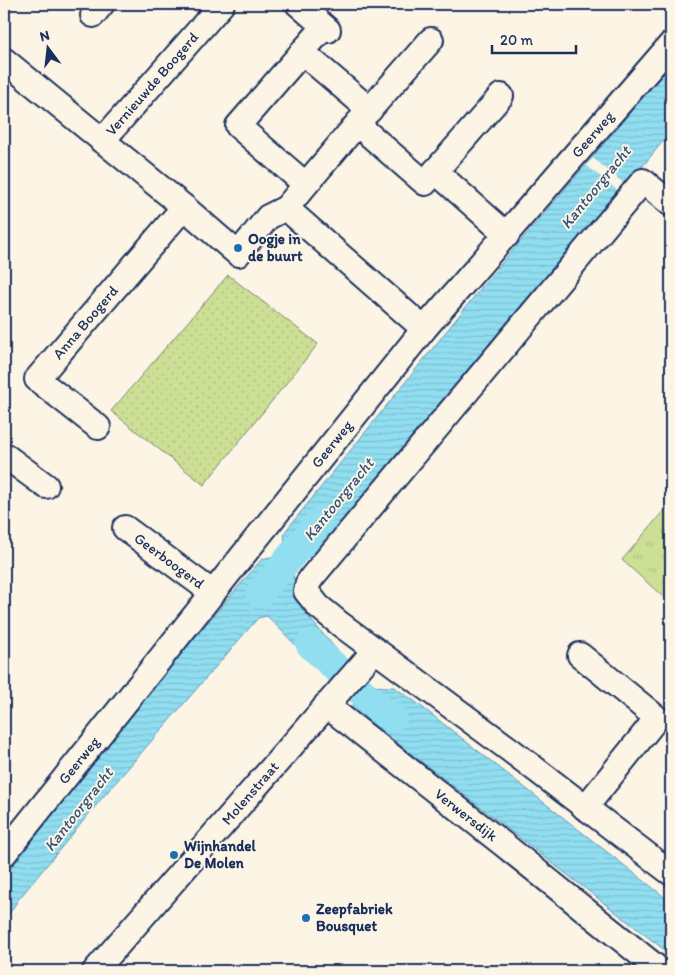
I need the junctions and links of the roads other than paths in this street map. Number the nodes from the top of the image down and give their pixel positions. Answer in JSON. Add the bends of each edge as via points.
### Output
{"nodes":[{"id":1,"x":222,"y":4,"type":"edge"},
{"id":2,"x":298,"y":4,"type":"edge"},
{"id":3,"x":431,"y":40,"type":"dead end"},
{"id":4,"x":671,"y":44,"type":"edge"},
{"id":5,"x":302,"y":52,"type":"junction"},
{"id":6,"x":4,"y":60,"type":"edge"},
{"id":7,"x":501,"y":96,"type":"dead end"},
{"id":8,"x":364,"y":117,"type":"junction"},
{"id":9,"x":102,"y":141,"type":"junction"},
{"id":10,"x":435,"y":171,"type":"junction"},
{"id":11,"x":305,"y":184,"type":"junction"},
{"id":12,"x":671,"y":204,"type":"edge"},
{"id":13,"x":184,"y":207,"type":"junction"},
{"id":14,"x":286,"y":208,"type":"junction"},
{"id":15,"x":507,"y":235,"type":"junction"},
{"id":16,"x":424,"y":329,"type":"junction"},
{"id":17,"x":98,"y":427,"type":"dead end"},
{"id":18,"x":4,"y":455,"type":"edge"},
{"id":19,"x":46,"y":486,"type":"dead end"},
{"id":20,"x":125,"y":528,"type":"dead end"},
{"id":21,"x":213,"y":593,"type":"junction"},
{"id":22,"x":375,"y":650,"type":"junction"},
{"id":23,"x":580,"y":655,"type":"dead end"},
{"id":24,"x":332,"y":699,"type":"junction"},
{"id":25,"x":585,"y":808,"type":"junction"},
{"id":26,"x":4,"y":854,"type":"edge"},
{"id":27,"x":671,"y":873,"type":"edge"},
{"id":28,"x":95,"y":971,"type":"edge"},
{"id":29,"x":660,"y":971,"type":"edge"}],
"edges":[{"from":1,"to":9,"type":"street","name":"Vernieuwde Boogerd"},
{"from":2,"to":5,"type":"street","via":[[326,29]]},
{"from":3,"to":8,"type":"street"},
{"from":4,"to":15,"type":"street","name":"Geerweg"},
{"from":5,"to":8,"type":"street"},
{"from":5,"to":11,"type":"street","via":[[238,126]]},
{"from":6,"to":9,"type":"street"},
{"from":7,"to":10,"type":"street"},
{"from":8,"to":10,"type":"street","via":[[425,183]]},
{"from":8,"to":11,"type":"street"},
{"from":9,"to":13,"type":"street"},
{"from":10,"to":15,"type":"street"},
{"from":11,"to":14,"type":"street"},
{"from":12,"to":22,"type":"street","via":[[644,181],[312,577],[306,591],[318,606]]},
{"from":13,"to":14,"type":"street","via":[[238,254],[268,217]]},
{"from":13,"to":17,"type":"street","name":"Anna Boogerd","via":[[37,379]]},
{"from":14,"to":16,"type":"street"},
{"from":15,"to":16,"type":"street","name":"Geerweg"},
{"from":16,"to":21,"type":"street","name":"Geerweg"},
{"from":18,"to":19,"type":"street"},
{"from":20,"to":21,"type":"street","name":"Geerboogerd"},
{"from":21,"to":26,"type":"street","name":"Geerweg"},
{"from":22,"to":24,"type":"street"},
{"from":22,"to":25,"type":"street"},
{"from":23,"to":25,"type":"street","via":[[657,718]]},
{"from":24,"to":28,"type":"street","name":"Molenstraat"},
{"from":24,"to":29,"type":"street","name":"Verwersdijk"},
{"from":25,"to":27,"type":"street"}]}
